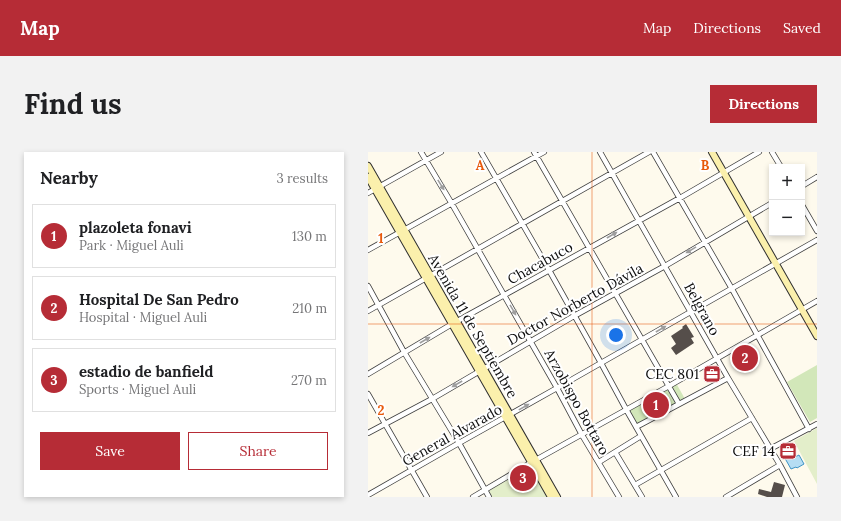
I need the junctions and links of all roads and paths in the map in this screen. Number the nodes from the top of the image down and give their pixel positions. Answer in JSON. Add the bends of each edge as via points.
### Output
{"nodes":[{"id":1,"x":420,"y":152,"type":"edge"},
{"id":2,"x":440,"y":152,"type":"edge"},
{"id":3,"x":481,"y":152,"type":"edge"},
{"id":4,"x":544,"y":152,"type":"edge"},
{"id":5,"x":600,"y":152,"type":"edge"},
{"id":6,"x":648,"y":152,"type":"edge"},
{"id":7,"x":653,"y":152,"type":"edge"},
{"id":8,"x":712,"y":152,"type":"edge"},
{"id":9,"x":759,"y":152,"type":"edge"},
{"id":10,"x":772,"y":152,"type":"edge"},
{"id":11,"x":535,"y":154,"type":"edge"},
{"id":12,"x":425,"y":160,"type":"junction"},
{"id":13,"x":778,"y":164,"type":"edge"},
{"id":14,"x":368,"y":166,"type":"edge"},
{"id":15,"x":724,"y":172,"type":"junction"},
{"id":16,"x":612,"y":173,"type":"junction"},
{"id":17,"x":368,"y":176,"type":"edge"},
{"id":18,"x":817,"y":177,"type":"edge"},
{"id":19,"x":496,"y":179,"type":"junction"},
{"id":20,"x":805,"y":184,"type":"edge"},
{"id":21,"x":377,"y":188,"type":"junction"},
{"id":22,"x":368,"y":193,"type":"edge"},
{"id":23,"x":680,"y":198,"type":"junction"},
{"id":24,"x":562,"y":201,"type":"junction"},
{"id":25,"x":452,"y":204,"type":"junction"},
{"id":26,"x":769,"y":205,"type":"edge"},
{"id":27,"x":805,"y":210,"type":"edge"},
{"id":28,"x":749,"y":216,"type":"junction"},
{"id":29,"x":639,"y":220,"type":"junction"},
{"id":30,"x":522,"y":224,"type":"junction"},
{"id":31,"x":402,"y":231,"type":"junction"},
{"id":32,"x":817,"y":231,"type":"edge"},
{"id":33,"x":817,"y":240,"type":"edge"},
{"id":34,"x":705,"y":242,"type":"junction"},
{"id":35,"x":590,"y":248,"type":"junction"},
{"id":36,"x":478,"y":249,"type":"junction"},
{"id":37,"x":368,"y":250,"type":"edge"},
{"id":38,"x":776,"y":264,"type":"junction"},
{"id":39,"x":665,"y":266,"type":"junction"},
{"id":40,"x":549,"y":270,"type":"junction"},
{"id":41,"x":428,"y":277,"type":"junction"},
{"id":42,"x":368,"y":286,"type":"edge"},
{"id":43,"x":732,"y":289,"type":"junction"},
{"id":44,"x":616,"y":293,"type":"junction"},
{"id":45,"x":504,"y":295,"type":"junction"},
{"id":46,"x":817,"y":301,"type":"edge"},
{"id":47,"x":378,"y":305,"type":"junction"},
{"id":48,"x":802,"y":309,"type":"junction"},
{"id":49,"x":368,"y":310,"type":"edge"},
{"id":50,"x":691,"y":312,"type":"junction"},
{"id":51,"x":574,"y":316,"type":"junction"},
{"id":52,"x":454,"y":323,"type":"junction"},
{"id":53,"x":758,"y":335,"type":"junction"},
{"id":54,"x":817,"y":336,"type":"edge"},
{"id":55,"x":643,"y":340,"type":"junction"},
{"id":56,"x":530,"y":342,"type":"junction"},
{"id":57,"x":404,"y":352,"type":"junction"},
{"id":58,"x":717,"y":358,"type":"junction"},
{"id":59,"x":601,"y":363,"type":"junction"},
{"id":60,"x":481,"y":370,"type":"junction"},
{"id":61,"x":368,"y":374,"type":"edge"},
{"id":62,"x":728,"y":378,"type":"junction"},
{"id":63,"x":669,"y":386,"type":"junction"},
{"id":64,"x":557,"y":388,"type":"junction"},
{"id":65,"x":368,"y":394,"type":"edge"},
{"id":66,"x":432,"y":399,"type":"junction"},
{"id":67,"x":679,"y":404,"type":"junction"},
{"id":68,"x":626,"y":409,"type":"junction"},
{"id":69,"x":508,"y":416,"type":"junction"},
{"id":70,"x":752,"y":418,"type":"junction"},
{"id":71,"x":385,"y":424,"type":"junction"},
{"id":72,"x":817,"y":424,"type":"edge"},
{"id":73,"x":636,"y":427,"type":"junction"},
{"id":74,"x":809,"y":429,"type":"junction"},
{"id":75,"x":368,"y":433,"type":"edge"},
{"id":76,"x":582,"y":435,"type":"junction"},
{"id":77,"x":642,"y":436,"type":"junction"},
{"id":78,"x":458,"y":443,"type":"junction"},
{"id":79,"x":770,"y":449,"type":"junction"},
{"id":80,"x":616,"y":452,"type":"junction"},
{"id":81,"x":534,"y":461,"type":"junction"},
{"id":82,"x":599,"y":462,"type":"junction"},
{"id":83,"x":780,"y":465,"type":"junction"},
{"id":84,"x":412,"y":470,"type":"junction"},
{"id":85,"x":661,"y":470,"type":"junction"},
{"id":86,"x":635,"y":485,"type":"junction"},
{"id":87,"x":485,"y":490,"type":"junction"},
{"id":88,"x":368,"y":495,"type":"edge"},
{"id":89,"x":426,"y":497,"type":"edge"},
{"id":90,"x":473,"y":497,"type":"edge"},
{"id":91,"x":489,"y":497,"type":"edge"},
{"id":92,"x":551,"y":497,"type":"edge"},
{"id":93,"x":557,"y":497,"type":"edge"},
{"id":94,"x":619,"y":497,"type":"edge"},
{"id":95,"x":642,"y":497,"type":"edge"},
{"id":96,"x":676,"y":497,"type":"edge"},
{"id":97,"x":726,"y":497,"type":"edge"},
{"id":98,"x":797,"y":497,"type":"edge"}],
"edges":[{"from":1,"to":12,"type":"street","name":"Arzobispo Bottaro"},
{"from":2,"to":12,"type":"street"},
{"from":3,"to":19,"type":"street"},
{"from":4,"to":11,"type":"street"},
{"from":5,"to":16,"type":"street","name":"Belgrano"},
{"from":6,"to":16,"type":"street"},
{"from":7,"to":23,"type":"street"},
{"from":8,"to":15,"type":"main road"},
{"from":9,"to":15,"type":"street","name":"Chacabuco"},
{"from":10,"to":13,"type":"street"},
{"from":11,"to":19,"type":"street"},
{"from":11,"to":24,"type":"street"},
{"from":12,"to":21,"type":"street"},
{"from":12,"to":25,"type":"street","name":"Arzobispo Bottaro","one_way":true},
{"from":14,"to":21,"type":"main road","name":"Avenida 11 de Septiembre"},
{"from":15,"to":23,"type":"street","name":"Chacabuco"},
{"from":15,"to":28,"type":"main road"},
{"from":16,"to":24,"type":"street"},
{"from":16,"to":29,"type":"street","name":"Belgrano"},
{"from":17,"to":21,"type":"main road","name":"Avenida 11 de Septiembre"},
{"from":18,"to":20,"type":"street"},
{"from":19,"to":25,"type":"street"},
{"from":19,"to":30,"type":"street"},
{"from":21,"to":22,"type":"street"},
{"from":21,"to":31,"type":"main road","name":"Avenida 11 de Septiembre"},
{"from":23,"to":29,"type":"street","name":"Chacabuco"},
{"from":23,"to":34,"type":"street"},
{"from":24,"to":30,"type":"street"},
{"from":24,"to":35,"type":"street"},
{"from":25,"to":31,"type":"street"},
{"from":25,"to":36,"type":"street","name":"Arzobispo Bottaro"},
{"from":26,"to":28,"type":"street","name":"Doctor Norberto Dávila"},
{"from":27,"to":32,"type":"street"},
{"from":28,"to":34,"type":"street","name":"Doctor Norberto Dávila"},
{"from":28,"to":38,"type":"main road"},
{"from":35,"to":29,"type":"street","name":"Chacabuco","one_way":true},
{"from":29,"to":39,"type":"street","name":"Belgrano"},
{"from":30,"to":36,"type":"street"},
{"from":30,"to":40,"type":"street"},
{"from":31,"to":37,"type":"street"},
{"from":31,"to":41,"type":"main road","name":"Avenida 11 de Septiembre"},
{"from":33,"to":38,"type":"street","name":"General Alvarado"},
{"from":34,"to":39,"type":"street","name":"Doctor Norberto Dávila","one_way":true},
{"from":34,"to":43,"type":"street"},
{"from":35,"to":40,"type":"street","name":"Chacabuco"},
{"from":35,"to":44,"type":"street"},
{"from":36,"to":41,"type":"street"},
{"from":36,"to":45,"type":"street","name":"Arzobispo Bottaro"},
{"from":38,"to":43,"type":"street","name":"General Alvarado"},
{"from":38,"to":48,"type":"main road"},
{"from":39,"to":44,"type":"street","name":"Doctor Norberto Dávila"},
{"from":39,"to":50,"type":"street","name":"Belgrano"},
{"from":40,"to":45,"type":"street","name":"Chacabuco"},
{"from":40,"to":51,"type":"street"},
{"from":41,"to":47,"type":"street"},
{"from":41,"to":52,"type":"main road","name":"Avenida 11 de Septiembre"},
{"from":42,"to":47,"type":"street"},
{"from":43,"to":50,"type":"street","name":"General Alvarado"},
{"from":43,"to":53,"type":"street"},
{"from":44,"to":51,"type":"street","name":"Doctor Norberto Dávila"},
{"from":44,"to":55,"type":"street"},
{"from":45,"to":52,"type":"street","name":"Chacabuco"},
{"from":45,"to":56,"type":"street","name":"Arzobispo Bottaro","one_way":true},
{"from":46,"to":48,"type":"street"},
{"from":47,"to":49,"type":"street"},
{"from":47,"to":57,"type":"street"},
{"from":48,"to":53,"type":"street"},
{"from":48,"to":54,"type":"main road"},
{"from":55,"to":50,"type":"street","name":"General Alvarado","one_way":true},
{"from":50,"to":58,"type":"street","name":"Belgrano"},
{"from":51,"to":56,"type":"street","name":"Doctor Norberto Dávila"},
{"from":51,"to":59,"type":"street"},
{"from":57,"to":52,"type":"street","name":"Chacabuco","one_way":true},
{"from":52,"to":60,"type":"main road","name":"Avenida 11 de Septiembre"},
{"from":53,"to":58,"type":"street"},
{"from":53,"to":74,"type":"street"},
{"from":55,"to":59,"type":"street","name":"General Alvarado"},
{"from":55,"to":63,"type":"street"},
{"from":56,"to":60,"type":"street","name":"Doctor Norberto Dávila"},
{"from":56,"to":64,"type":"street","name":"Arzobispo Bottaro"},
{"from":57,"to":61,"type":"street","name":"Chacabuco"},
{"from":57,"to":66,"type":"street"},
{"from":58,"to":62,"type":"street","name":"Belgrano"},
{"from":58,"to":63,"type":"street"},
{"from":59,"to":64,"type":"street","name":"General Alvarado"},
{"from":59,"to":68,"type":"street"},
{"from":60,"to":66,"type":"street","name":"Doctor Norberto Dávila","one_way":true},
{"from":60,"to":69,"type":"main road","name":"Avenida 11 de Septiembre"},
{"from":62,"to":67,"type":"street"},
{"from":62,"to":70,"type":"street","name":"Belgrano"},
{"from":63,"to":67,"type":"street"},
{"from":63,"to":68,"type":"street"},
{"from":69,"to":64,"type":"street","name":"General Alvarado","one_way":true},
{"from":64,"to":76,"type":"street","name":"Arzobispo Bottaro"},
{"from":65,"to":71,"type":"street"},
{"from":66,"to":71,"type":"street","name":"Doctor Norberto Dávila"},
{"from":66,"to":78,"type":"street"},
{"from":67,"to":73,"type":"street"},
{"from":68,"to":73,"type":"street"},
{"from":68,"to":76,"type":"street"},
{"from":69,"to":78,"type":"street","name":"General Alvarado"},
{"from":69,"to":81,"type":"main road","name":"Avenida 11 de Septiembre"},
{"from":70,"to":79,"type":"street","name":"Belgrano"},
{"from":70,"to":85,"type":"street"},
{"from":71,"to":75,"type":"street","name":"Doctor Norberto Dávila"},
{"from":71,"to":84,"type":"street"},
{"from":72,"to":74,"type":"street"},
{"from":73,"to":77,"type":"street"},
{"from":74,"to":79,"type":"street"},
{"from":76,"to":81,"type":"street"},
{"from":76,"to":82,"type":"street","name":"Arzobispo Bottaro"},
{"from":77,"to":80,"type":"street"},
{"from":77,"to":85,"type":"street"},
{"from":78,"to":84,"type":"street","name":"General Alvarado"},
{"from":78,"to":87,"type":"street"},
{"from":79,"to":83,"type":"street","name":"Belgrano"},
{"from":80,"to":82,"type":"street"},
{"from":80,"to":86,"type":"street"},
{"from":81,"to":87,"type":"street"},
{"from":81,"to":92,"type":"main road","name":"Avenida 11 de Septiembre"},
{"from":81,"to":93,"type":"main road","name":"Avenida 11 de Septiembre"},
{"from":82,"to":94,"type":"street","name":"Arzobispo Bottaro"},
{"from":83,"to":97,"type":"street"},
{"from":83,"to":98,"type":"street","name":"Belgrano"},
{"from":84,"to":88,"type":"street","name":"General Alvarado"},
{"from":84,"to":89,"type":"street"},
{"from":85,"to":86,"type":"street"},
{"from":85,"to":96,"type":"street"},
{"from":86,"to":95,"type":"street"},
{"from":87,"to":90,"type":"street"},
{"from":87,"to":91,"type":"street"}]}
